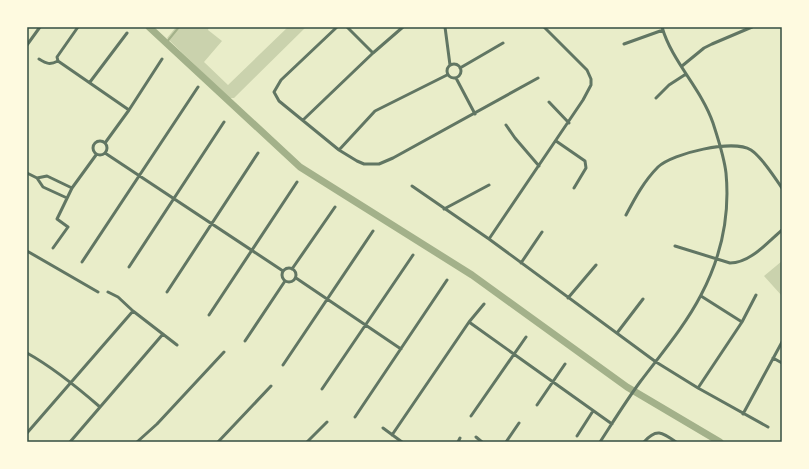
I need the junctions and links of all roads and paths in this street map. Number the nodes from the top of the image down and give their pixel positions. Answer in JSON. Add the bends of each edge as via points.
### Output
{"nodes":[{"id":1,"x":40,"y":27,"type":"edge"},
{"id":2,"x":78,"y":27,"type":"edge"},
{"id":3,"x":337,"y":27,"type":"edge"},
{"id":4,"x":347,"y":27,"type":"edge"},
{"id":5,"x":403,"y":27,"type":"edge"},
{"id":6,"x":445,"y":27,"type":"edge"},
{"id":7,"x":544,"y":27,"type":"edge"},
{"id":8,"x":752,"y":27,"type":"edge"},
{"id":9,"x":662,"y":29,"type":"edge"},
{"id":10,"x":127,"y":33,"type":"dead end"},
{"id":11,"x":503,"y":43,"type":"dead end"},
{"id":12,"x":624,"y":44,"type":"dead end"},
{"id":13,"x":27,"y":45,"type":"edge"},
{"id":14,"x":373,"y":53,"type":"junction"},
{"id":15,"x":39,"y":59,"type":"dead end"},
{"id":16,"x":162,"y":59,"type":"dead end"},
{"id":17,"x":58,"y":61,"type":"junction"},
{"id":18,"x":450,"y":65,"type":"junction"},
{"id":19,"x":682,"y":66,"type":"junction"},
{"id":20,"x":460,"y":68,"type":"junction"},
{"id":21,"x":686,"y":74,"type":"junction"},
{"id":22,"x":447,"y":75,"type":"junction"},
{"id":23,"x":456,"y":78,"type":"junction"},
{"id":24,"x":538,"y":78,"type":"dead end"},
{"id":25,"x":90,"y":82,"type":"junction"},
{"id":26,"x":198,"y":87,"type":"dead end"},
{"id":27,"x":656,"y":98,"type":"dead end"},
{"id":28,"x":549,"y":102,"type":"dead end"},
{"id":29,"x":128,"y":110,"type":"junction"},
{"id":30,"x":475,"y":114,"type":"junction"},
{"id":31,"x":303,"y":120,"type":"junction"},
{"id":32,"x":224,"y":122,"type":"dead end"},
{"id":33,"x":569,"y":123,"type":"junction"},
{"id":34,"x":506,"y":125,"type":"dead end"},
{"id":35,"x":104,"y":142,"type":"junction"},
{"id":36,"x":556,"y":142,"type":"junction"},
{"id":37,"x":720,"y":146,"type":"junction"},
{"id":38,"x":339,"y":150,"type":"junction"},
{"id":39,"x":105,"y":153,"type":"junction"},
{"id":40,"x":258,"y":153,"type":"dead end"},
{"id":41,"x":96,"y":155,"type":"junction"},
{"id":42,"x":539,"y":166,"type":"junction"},
{"id":43,"x":27,"y":173,"type":"edge"},
{"id":44,"x":139,"y":176,"type":"junction"},
{"id":45,"x":37,"y":178,"type":"junction"},
{"id":46,"x":297,"y":182,"type":"dead end"},
{"id":47,"x":489,"y":185,"type":"dead end"},
{"id":48,"x":412,"y":186,"type":"dead end"},
{"id":49,"x":72,"y":188,"type":"junction"},
{"id":50,"x":574,"y":188,"type":"dead end"},
{"id":51,"x":782,"y":188,"type":"edge"},
{"id":52,"x":67,"y":198,"type":"junction"},
{"id":53,"x":174,"y":199,"type":"junction"},
{"id":54,"x":335,"y":207,"type":"dead end"},
{"id":55,"x":444,"y":209,"type":"junction"},
{"id":56,"x":626,"y":215,"type":"dead end"},
{"id":57,"x":212,"y":224,"type":"junction"},
{"id":58,"x":782,"y":230,"type":"edge"},
{"id":59,"x":373,"y":231,"type":"dead end"},
{"id":60,"x":542,"y":232,"type":"dead end"},
{"id":61,"x":489,"y":239,"type":"junction"},
{"id":62,"x":675,"y":246,"type":"dead end"},
{"id":63,"x":53,"y":248,"type":"dead end"},
{"id":64,"x":27,"y":251,"type":"edge"},
{"id":65,"x":251,"y":251,"type":"junction"},
{"id":66,"x":413,"y":255,"type":"dead end"},
{"id":67,"x":717,"y":258,"type":"junction"},
{"id":68,"x":82,"y":262,"type":"dead end"},
{"id":69,"x":521,"y":263,"type":"junction"},
{"id":70,"x":596,"y":265,"type":"dead end"},
{"id":71,"x":129,"y":267,"type":"dead end"},
{"id":72,"x":292,"y":269,"type":"junction"},
{"id":73,"x":283,"y":271,"type":"junction"},
{"id":74,"x":296,"y":278,"type":"junction"},
{"id":75,"x":447,"y":280,"type":"dead end"},
{"id":76,"x":285,"y":281,"type":"junction"},
{"id":77,"x":98,"y":292,"type":"dead end"},
{"id":78,"x":108,"y":292,"type":"dead end"},
{"id":79,"x":167,"y":292,"type":"dead end"},
{"id":80,"x":756,"y":295,"type":"dead end"},
{"id":81,"x":701,"y":296,"type":"junction"},
{"id":82,"x":568,"y":298,"type":"junction"},
{"id":83,"x":643,"y":299,"type":"dead end"},
{"id":84,"x":327,"y":300,"type":"junction"},
{"id":85,"x":484,"y":304,"type":"dead end"},
{"id":86,"x":133,"y":311,"type":"junction"},
{"id":87,"x":209,"y":314,"type":"dead end"},
{"id":88,"x":469,"y":322,"type":"junction"},
{"id":89,"x":742,"y":322,"type":"junction"},
{"id":90,"x":365,"y":325,"type":"junction"},
{"id":91,"x":617,"y":333,"type":"junction"},
{"id":92,"x":163,"y":334,"type":"junction"},
{"id":93,"x":526,"y":337,"type":"dead end"},
{"id":94,"x":245,"y":341,"type":"dead end"},
{"id":95,"x":782,"y":342,"type":"edge"},
{"id":96,"x":177,"y":345,"type":"dead end"},
{"id":97,"x":401,"y":349,"type":"junction"},
{"id":98,"x":224,"y":352,"type":"dead end"},
{"id":99,"x":27,"y":353,"type":"edge"},
{"id":100,"x":514,"y":354,"type":"junction"},
{"id":101,"x":773,"y":358,"type":"junction"},
{"id":102,"x":656,"y":362,"type":"junction"},
{"id":103,"x":782,"y":363,"type":"edge"},
{"id":104,"x":565,"y":364,"type":"dead end"},
{"id":105,"x":283,"y":365,"type":"dead end"},
{"id":106,"x":71,"y":382,"type":"junction"},
{"id":107,"x":553,"y":382,"type":"junction"},
{"id":108,"x":271,"y":386,"type":"dead end"},
{"id":109,"x":698,"y":388,"type":"junction"},
{"id":110,"x":322,"y":389,"type":"dead end"},
{"id":111,"x":537,"y":405,"type":"dead end"},
{"id":112,"x":100,"y":407,"type":"junction"},
{"id":113,"x":593,"y":411,"type":"junction"},
{"id":114,"x":743,"y":414,"type":"junction"},
{"id":115,"x":471,"y":416,"type":"dead end"},
{"id":116,"x":355,"y":417,"type":"dead end"},
{"id":117,"x":327,"y":422,"type":"dead end"},
{"id":118,"x":519,"y":423,"type":"dead end"},
{"id":119,"x":612,"y":424,"type":"junction"},
{"id":120,"x":768,"y":427,"type":"dead end"},
{"id":121,"x":383,"y":428,"type":"dead end"},
{"id":122,"x":27,"y":433,"type":"edge"},
{"id":123,"x":392,"y":435,"type":"junction"},
{"id":124,"x":577,"y":436,"type":"dead end"},
{"id":125,"x":476,"y":437,"type":"dead end"},
{"id":126,"x":460,"y":438,"type":"dead end"},
{"id":127,"x":70,"y":442,"type":"edge"},
{"id":128,"x":137,"y":442,"type":"edge"},
{"id":129,"x":218,"y":442,"type":"edge"},
{"id":130,"x":307,"y":442,"type":"edge"},
{"id":131,"x":402,"y":442,"type":"edge"},
{"id":132,"x":458,"y":442,"type":"edge"},
{"id":133,"x":482,"y":442,"type":"edge"},
{"id":134,"x":506,"y":442,"type":"edge"},
{"id":135,"x":600,"y":442,"type":"edge"},
{"id":136,"x":644,"y":442,"type":"edge"},
{"id":137,"x":676,"y":442,"type":"edge"}],
"edges":[{"from":1,"to":13,"type":"street"},
{"from":2,"to":17,"type":"street","via":[[57,57]]},
{"from":3,"to":31,"type":"street","via":[[281,80],[274,92],[279,101]]},
{"from":4,"to":14,"type":"street"},
{"from":5,"to":14,"type":"street"},
{"from":6,"to":18,"type":"street"},
{"from":7,"to":33,"type":"street","via":[[582,64],[591,79],[588,92]]},
{"from":8,"to":19,"type":"street","via":[[704,48]]},
{"from":9,"to":12,"type":"street"},
{"from":9,"to":19,"type":"street","via":[[671,50]]},
{"from":10,"to":25,"type":"street"},
{"from":11,"to":20,"type":"street"},
{"from":14,"to":31,"type":"street"},
{"from":15,"to":17,"type":"street","via":[[51,65]]},
{"from":16,"to":29,"type":"street"},
{"from":17,"to":25,"type":"street"},
{"from":18,"to":20,"type":"street","via":[[454,64]]},
{"from":18,"to":22,"type":"street","via":[[446,69]]},
{"from":19,"to":21,"type":"street"},
{"from":20,"to":23,"type":"street","via":[[460,75]]},
{"from":21,"to":27,"type":"street","via":[[669,85]]},
{"from":21,"to":37,"type":"street","via":[[712,121]]},
{"from":22,"to":23,"type":"street"},
{"from":22,"to":38,"type":"street","via":[[375,111]]},
{"from":23,"to":30,"type":"street"},
{"from":24,"to":30,"type":"street"},
{"from":25,"to":29,"type":"street"},
{"from":26,"to":44,"type":"street"},
{"from":28,"to":33,"type":"street"},
{"from":29,"to":35,"type":"street"},
{"from":30,"to":38,"type":"street","via":[[379,164],[364,164]]},
{"from":31,"to":38,"type":"street"},
{"from":32,"to":53,"type":"street"},
{"from":33,"to":36,"type":"street"},
{"from":34,"to":42,"type":"street"},
{"from":35,"to":39,"type":"street","via":[[107,146]]},
{"from":35,"to":41,"type":"street","via":[[98,141],[94,144],[92,149]]},
{"from":36,"to":42,"type":"street"},
{"from":36,"to":50,"type":"street","via":[[582,158],[586,164]]},
{"from":37,"to":51,"type":"street","via":[[744,146],[752,150]]},
{"from":37,"to":56,"type":"street","via":[[680,156],[660,166],[642,186]]},
{"from":37,"to":67,"type":"street","via":[[726,172],[727,204]]},
{"from":39,"to":41,"type":"street"},
{"from":39,"to":44,"type":"street"},
{"from":40,"to":57,"type":"street"},
{"from":41,"to":49,"type":"street"},
{"from":42,"to":61,"type":"street"},
{"from":43,"to":45,"type":"street"},
{"from":44,"to":53,"type":"street"},
{"from":44,"to":68,"type":"street"},
{"from":45,"to":49,"type":"street","via":[[47,176]]},
{"from":45,"to":52,"type":"street","via":[[43,187]]},
{"from":46,"to":65,"type":"street"},
{"from":47,"to":55,"type":"street"},
{"from":48,"to":55,"type":"street"},
{"from":49,"to":52,"type":"street"},
{"from":52,"to":63,"type":"street","via":[[57,219],[68,226]]},
{"from":53,"to":57,"type":"street"},
{"from":53,"to":71,"type":"street"},
{"from":54,"to":72,"type":"street"},
{"from":55,"to":61,"type":"street"},
{"from":57,"to":65,"type":"street"},
{"from":57,"to":79,"type":"street"},
{"from":58,"to":67,"type":"street","via":[[743,261],[730,263]]},
{"from":59,"to":84,"type":"street"},
{"from":60,"to":69,"type":"street"},
{"from":61,"to":69,"type":"street"},
{"from":62,"to":67,"type":"street"},
{"from":64,"to":77,"type":"street"},
{"from":65,"to":73,"type":"street"},
{"from":65,"to":87,"type":"street"},
{"from":66,"to":90,"type":"street"},
{"from":67,"to":81,"type":"street"},
{"from":69,"to":82,"type":"street"},
{"from":70,"to":82,"type":"street"},
{"from":72,"to":73,"type":"street"},
{"from":72,"to":74,"type":"street"},
{"from":73,"to":76,"type":"street","via":[[282,278]]},
{"from":74,"to":76,"type":"street","via":[[291,282]]},
{"from":74,"to":84,"type":"street"},
{"from":75,"to":97,"type":"street"},
{"from":76,"to":94,"type":"street"},
{"from":78,"to":86,"type":"street","via":[[118,297]]},
{"from":80,"to":89,"type":"street"},
{"from":81,"to":89,"type":"street"},
{"from":81,"to":102,"type":"street"},
{"from":82,"to":91,"type":"street"},
{"from":83,"to":91,"type":"street"},
{"from":84,"to":90,"type":"street"},
{"from":84,"to":105,"type":"street"},
{"from":85,"to":88,"type":"street"},
{"from":86,"to":92,"type":"street"},
{"from":86,"to":106,"type":"street"},
{"from":88,"to":100,"type":"street"},
{"from":88,"to":123,"type":"street"},
{"from":89,"to":109,"type":"street"},
{"from":90,"to":97,"type":"street"},
{"from":90,"to":110,"type":"street"},
{"from":91,"to":102,"type":"street"},
{"from":92,"to":96,"type":"street"},
{"from":92,"to":112,"type":"street"},
{"from":93,"to":100,"type":"street"},
{"from":95,"to":101,"type":"street"},
{"from":97,"to":116,"type":"street"},
{"from":98,"to":128,"type":"street","via":[[171,410]]},
{"from":99,"to":106,"type":"street"},
{"from":100,"to":107,"type":"street"},
{"from":100,"to":115,"type":"street"},
{"from":101,"to":103,"type":"street"},
{"from":101,"to":114,"type":"street"},
{"from":102,"to":109,"type":"street"},
{"from":102,"to":119,"type":"street"},
{"from":104,"to":107,"type":"street"},
{"from":106,"to":112,"type":"street"},
{"from":106,"to":122,"type":"street"},
{"from":107,"to":111,"type":"street"},
{"from":107,"to":113,"type":"street"},
{"from":108,"to":129,"type":"street"},
{"from":109,"to":114,"type":"street"},
{"from":112,"to":127,"type":"street"},
{"from":113,"to":119,"type":"street"},
{"from":113,"to":124,"type":"street"},
{"from":114,"to":120,"type":"street"},
{"from":117,"to":130,"type":"street"},
{"from":118,"to":134,"type":"street"},
{"from":119,"to":135,"type":"street"},
{"from":121,"to":123,"type":"street"},
{"from":123,"to":131,"type":"street"},
{"from":125,"to":133,"type":"street"},
{"from":126,"to":132,"type":"street"},
{"from":136,"to":137,"type":"street","via":[[650,435],[661,433]]}]}
